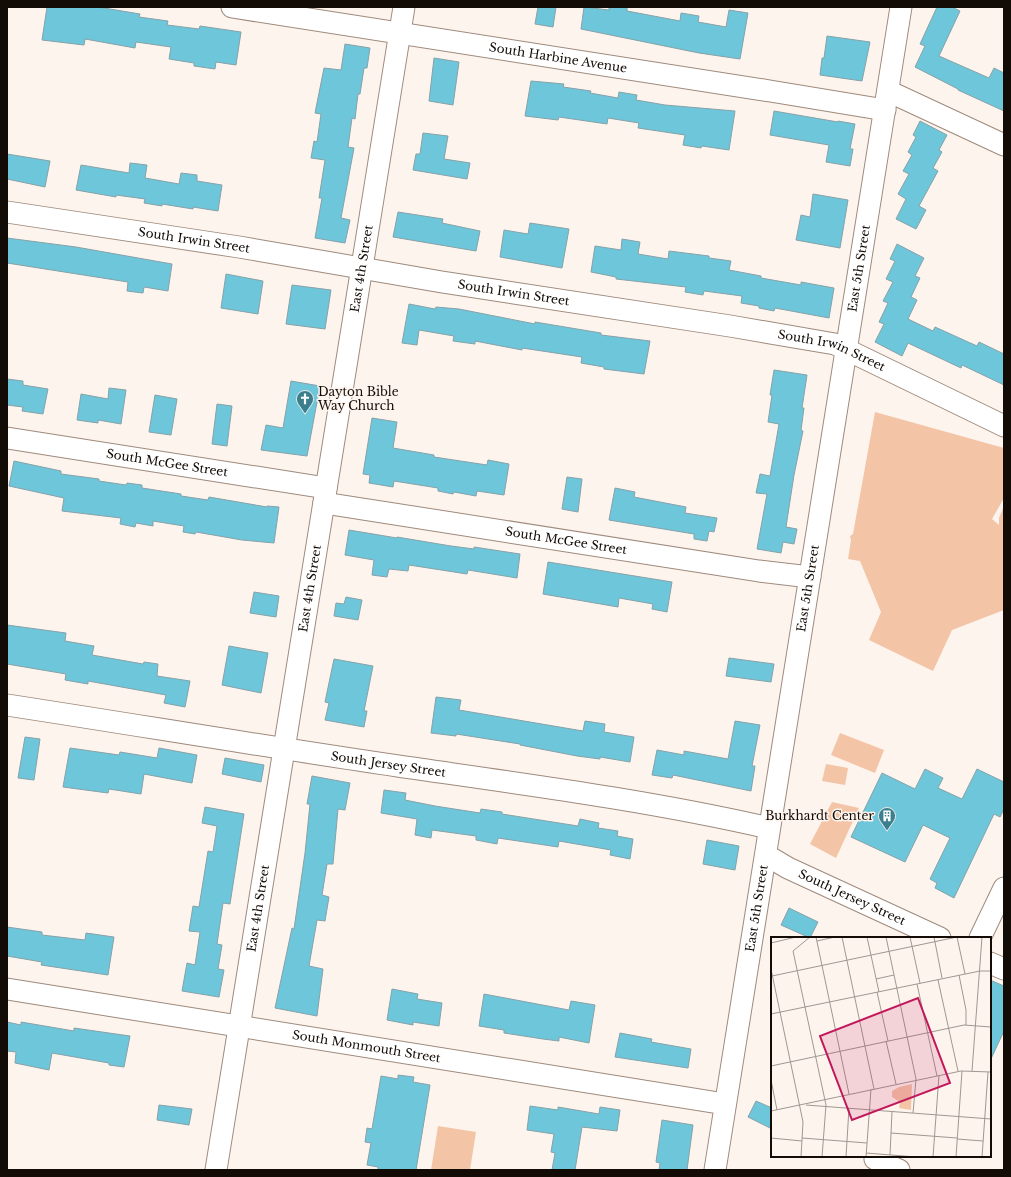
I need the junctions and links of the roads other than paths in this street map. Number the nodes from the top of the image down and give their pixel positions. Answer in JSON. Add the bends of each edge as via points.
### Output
{"nodes":[{"id":1,"x":232,"y":7,"type":"edge"},
{"id":2,"x":404,"y":7,"type":"edge"},
{"id":3,"x":901,"y":7,"type":"edge"},
{"id":4,"x":400,"y":34,"type":"junction"},
{"id":5,"x":886,"y":101,"type":"junction"},
{"id":6,"x":1004,"y":145,"type":"edge"},
{"id":7,"x":7,"y":212,"type":"edge"},
{"id":8,"x":361,"y":268,"type":"junction"},
{"id":9,"x":846,"y":349,"type":"junction"},
{"id":10,"x":1004,"y":426,"type":"edge"},
{"id":11,"x":7,"y":438,"type":"edge"},
{"id":12,"x":325,"y":495,"type":"junction"},
{"id":13,"x":810,"y":577,"type":"junction"},
{"id":14,"x":7,"y":705,"type":"edge"},
{"id":15,"x":285,"y":748,"type":"junction"},
{"id":16,"x":770,"y":828,"type":"junction"},
{"id":17,"x":766,"y":855,"type":"junction"},
{"id":18,"x":1004,"y":888,"type":"edge"},
{"id":19,"x":938,"y":937,"type":"edge"},
{"id":20,"x":980,"y":937,"type":"edge"},
{"id":21,"x":991,"y":963,"type":"edge"},
{"id":22,"x":1004,"y":969,"type":"edge"},
{"id":23,"x":7,"y":989,"type":"edge"},
{"id":24,"x":238,"y":1027,"type":"junction"},
{"id":25,"x":725,"y":1104,"type":"junction"},
{"id":26,"x":873,"y":1162,"type":"edge"},
{"id":27,"x":216,"y":1170,"type":"edge"},
{"id":28,"x":715,"y":1170,"type":"edge"},
{"id":29,"x":899,"y":1170,"type":"edge"}],
"edges":[{"from":1,"to":4,"type":"street","name":"South Harbine Avenue"},
{"from":2,"to":4,"type":"street","name":"East 4th Street"},
{"from":3,"to":5,"type":"street","name":"East 5th Street"},
{"from":4,"to":5,"type":"street","name":"South Harbine Avenue","via":[[770,90]]},
{"from":4,"to":8,"type":"street","name":"East 4th Street"},
{"from":5,"to":6,"type":"street","name":"South Harbine Avenue"},
{"from":5,"to":9,"type":"street","name":"East 5th Street"},
{"from":7,"to":8,"type":"street","name":"South Irwin Street"},
{"from":8,"to":9,"type":"street","name":"South Irwin Street","via":[[730,326],[835,344]]},
{"from":8,"to":12,"type":"street","name":"East 4th Street"},
{"from":9,"to":10,"type":"street","name":"South Irwin Street"},
{"from":9,"to":13,"type":"street","name":"East 5th Street"},
{"from":11,"to":12,"type":"street","name":"South McGee Street"},
{"from":12,"to":13,"type":"street","name":"South McGee Street","via":[[759,571]]},
{"from":12,"to":15,"type":"street","name":"East 4th Street"},
{"from":13,"to":16,"type":"street","name":"East 5th Street"},
{"from":14,"to":15,"type":"street","name":"South Jersey Street"},
{"from":15,"to":16,"type":"street","name":"South Jersey Street","via":[[636,802]]},
{"from":15,"to":24,"type":"street","name":"East 4th Street"},
{"from":16,"to":17,"type":"street","name":"East 5th Street"},
{"from":17,"to":19,"type":"street","name":"South Jersey Street","via":[[788,868]]},
{"from":17,"to":25,"type":"street","name":"East 5th Street"},
{"from":18,"to":20,"type":"street"},
{"from":21,"to":22,"type":"street"},
{"from":23,"to":24,"type":"street","name":"South Monmouth Street"},
{"from":24,"to":25,"type":"street","name":"South Monmouth Street"},
{"from":24,"to":27,"type":"street","name":"East 4th Street"},
{"from":25,"to":28,"type":"street","name":"East 5th Street"},
{"from":26,"to":29,"type":"street"}]}
